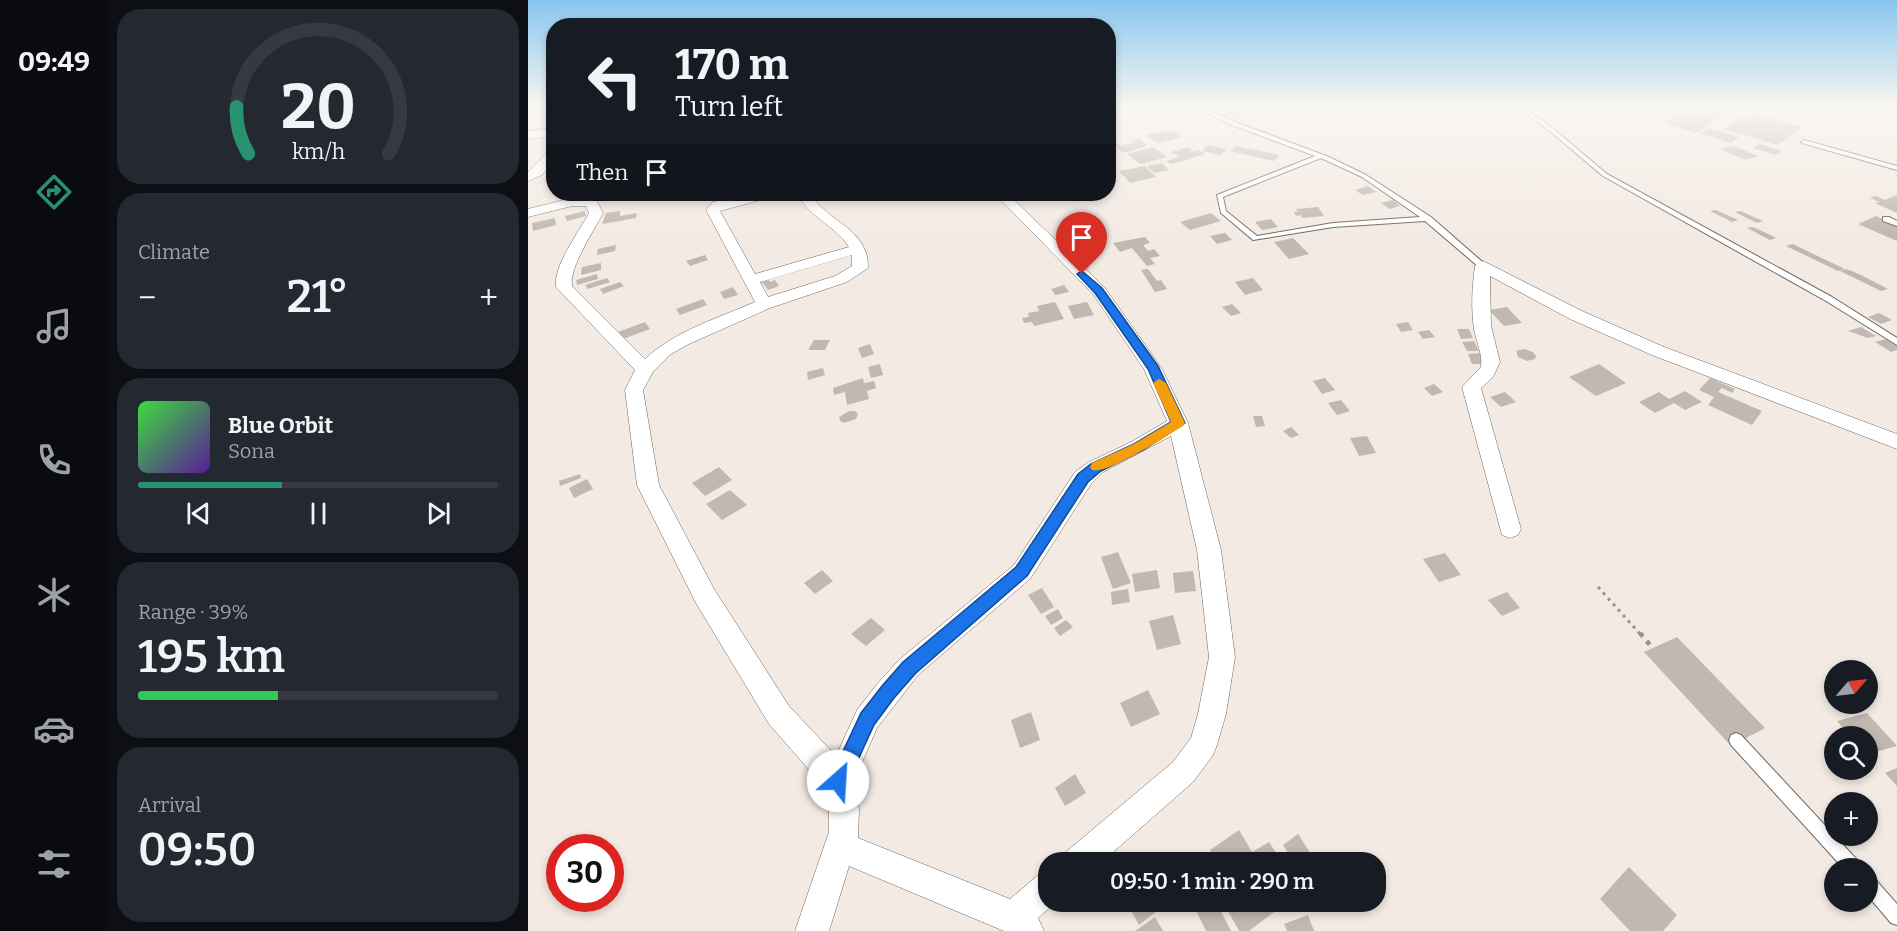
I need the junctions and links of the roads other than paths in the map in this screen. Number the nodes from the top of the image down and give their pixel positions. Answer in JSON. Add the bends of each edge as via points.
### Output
{"nodes":[{"id":1,"x":1302,"y":149,"type":"edge"},
{"id":2,"x":1575,"y":149,"type":"edge"},
{"id":3,"x":1831,"y":149,"type":"edge"},
{"id":4,"x":1320,"y":156,"type":"junction"},
{"id":5,"x":546,"y":161,"type":"edge"},
{"id":6,"x":1897,"y":168,"type":"edge"},
{"id":7,"x":532,"y":174,"type":"edge"},
{"id":8,"x":740,"y":201,"type":"edge"},
{"id":9,"x":809,"y":201,"type":"edge"},
{"id":10,"x":1008,"y":201,"type":"edge"},
{"id":11,"x":528,"y":213,"type":"edge"},
{"id":12,"x":1428,"y":219,"type":"junction"},
{"id":13,"x":1886,"y":219,"type":"dead end"},
{"id":14,"x":1897,"y":224,"type":"edge"},
{"id":15,"x":857,"y":249,"type":"junction"},
{"id":16,"x":1483,"y":266,"type":"junction"},
{"id":17,"x":751,"y":280,"type":"junction"},
{"id":18,"x":764,"y":304,"type":"junction"},
{"id":19,"x":1897,"y":342,"type":"edge"},
{"id":20,"x":645,"y":369,"type":"junction"},
{"id":21,"x":1178,"y":423,"type":"junction"},
{"id":22,"x":1897,"y":442,"type":"edge"},
{"id":23,"x":1510,"y":529,"type":"dead end"},
{"id":24,"x":1736,"y":740,"type":"dead end"},
{"id":25,"x":838,"y":781,"type":"junction"},
{"id":26,"x":839,"y":846,"type":"junction"},
{"id":27,"x":1090,"y":852,"type":"edge"},
{"id":28,"x":1844,"y":858,"type":"edge"},
{"id":29,"x":1878,"y":896,"type":"edge"},
{"id":30,"x":1038,"y":901,"type":"edge"},
{"id":31,"x":1897,"y":917,"type":"edge"},
{"id":32,"x":1021,"y":924,"type":"edge"},
{"id":33,"x":812,"y":931,"type":"edge"}],
"edges":[{"from":1,"to":4,"type":"lane"},
{"from":2,"to":19,"type":"lane","via":[[1605,175],[1829,298]]},
{"from":3,"to":6,"type":"lane"},
{"from":4,"to":12,"type":"lane","via":[[1385,188]]},
{"from":4,"to":12,"type":"lane","via":[[1219,196],[1222,212],[1256,238],[1332,225]]},
{"from":5,"to":7,"type":"street"},
{"from":8,"to":17,"type":"street","via":[[713,208],[713,212]]},
{"from":9,"to":15,"type":"street","via":[[840,226]]},
{"from":10,"to":21,"type":"street","via":[[1099,291],[1153,369]]},
{"from":11,"to":20,"type":"street","via":[[580,201],[595,206],[596,213],[565,274],[564,287]]},
{"from":12,"to":16,"type":"lane"},
{"from":13,"to":14,"type":"lane"},
{"from":15,"to":17,"type":"street"},
{"from":15,"to":18,"type":"street","via":[[861,262],[854,273]]},
{"from":16,"to":22,"type":"street","via":[[1576,315],[1658,351]]},
{"from":16,"to":23,"type":"street","via":[[1479,299],[1485,346],[1491,358],[1487,374],[1471,387]]},
{"from":17,"to":18,"type":"street"},
{"from":18,"to":20,"type":"street","via":[[683,340]]},
{"from":20,"to":25,"type":"street","via":[[634,390],[648,485],[705,596],[779,715]]},
{"from":21,"to":25,"type":"street","via":[[1096,467],[1083,478],[1022,572],[909,667],[888,692],[867,719]]},
{"from":21,"to":27,"type":"street","via":[[1209,550],[1222,657],[1212,714],[1203,745],[1183,772]]},
{"from":24,"to":28,"type":"lane"},
{"from":25,"to":26,"type":"street","via":[[844,809],[844,832]]},
{"from":26,"to":32,"type":"street"},
{"from":26,"to":33,"type":"street"},
{"from":29,"to":31,"type":"lane"},
{"from":30,"to":32,"type":"street"}]}
